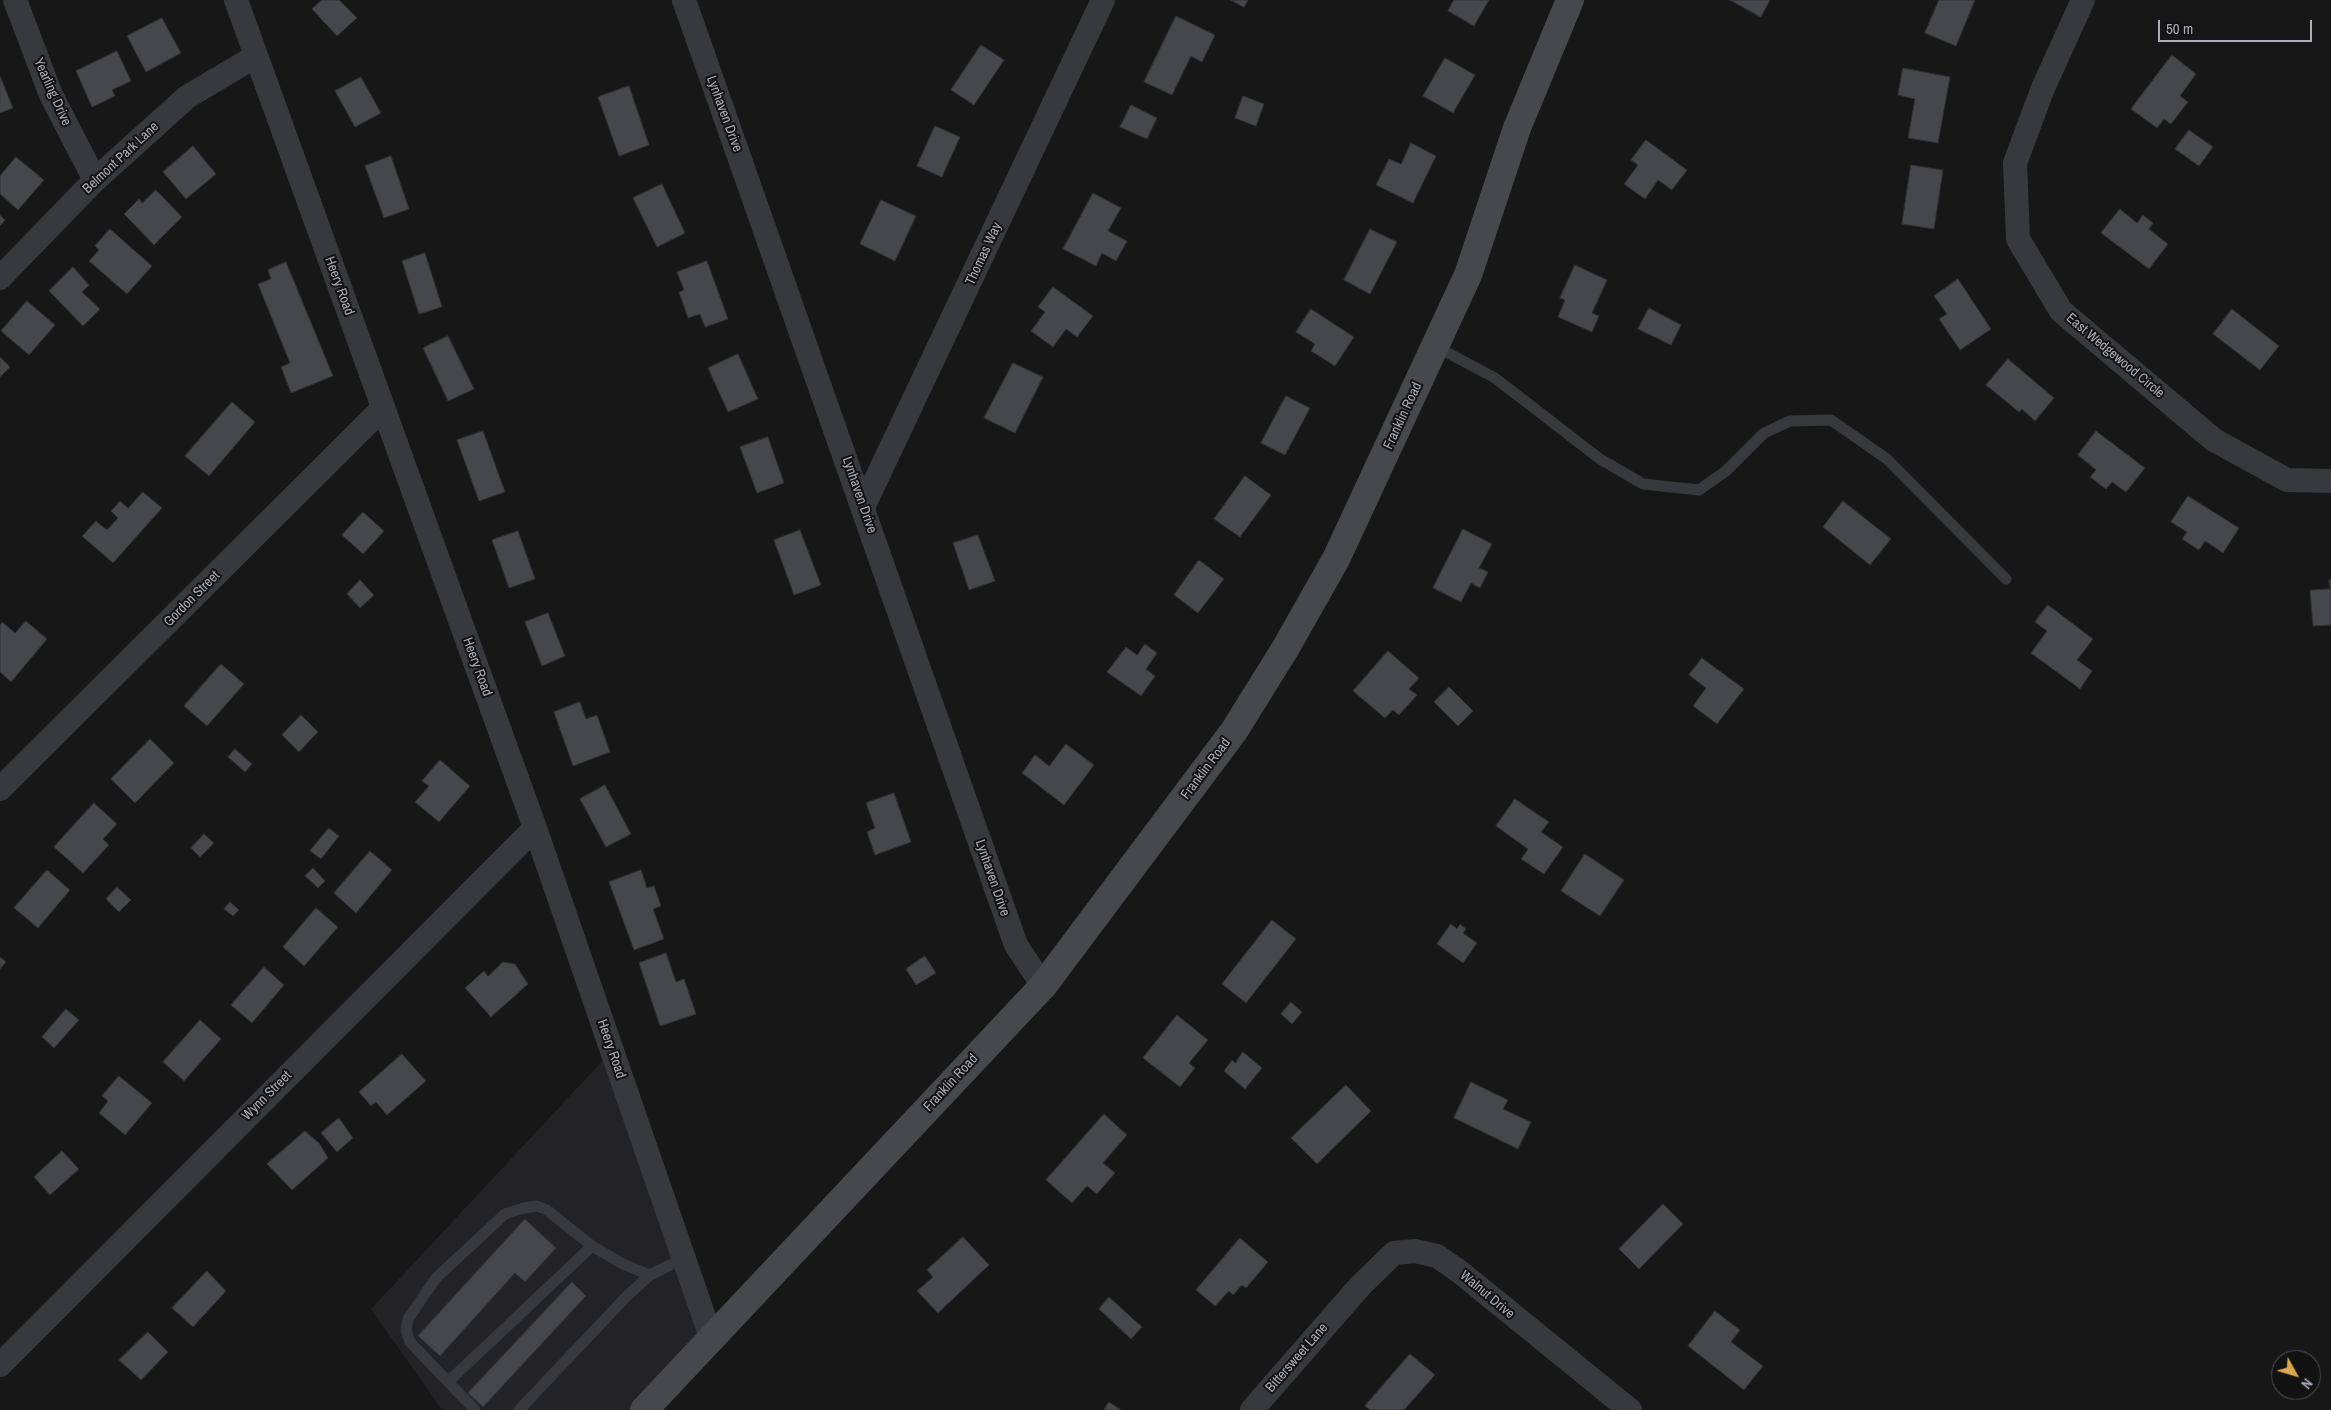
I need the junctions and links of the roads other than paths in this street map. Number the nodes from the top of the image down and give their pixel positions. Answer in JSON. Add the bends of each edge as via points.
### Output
{"nodes":[{"id":1,"x":15,"y":0,"type":"edge"},
{"id":2,"x":236,"y":0,"type":"edge"},
{"id":3,"x":684,"y":0,"type":"edge"},
{"id":4,"x":1103,"y":0,"type":"edge"},
{"id":5,"x":1570,"y":0,"type":"edge"},
{"id":6,"x":2083,"y":0,"type":"edge"},
{"id":7,"x":256,"y":56,"type":"junction"},
{"id":8,"x":95,"y":180,"type":"junction"},
{"id":9,"x":0,"y":278,"type":"edge"},
{"id":10,"x":1435,"y":346,"type":"junction"},
{"id":11,"x":383,"y":408,"type":"junction"},
{"id":12,"x":2331,"y":481,"type":"edge"},
{"id":13,"x":864,"y":507,"type":"junction"},
{"id":14,"x":2006,"y":579,"type":"dead end"},
{"id":15,"x":0,"y":789,"type":"edge"},
{"id":16,"x":535,"y":828,"type":"junction"},
{"id":17,"x":1043,"y":986,"type":"junction"},
{"id":18,"x":592,"y":1246,"type":"junction"},
{"id":19,"x":684,"y":1258,"type":"junction"},
{"id":20,"x":650,"y":1275,"type":"junction"},
{"id":21,"x":1342,"y":1306,"type":"joint"},
{"id":22,"x":711,"y":1337,"type":"junction"},
{"id":23,"x":0,"y":1365,"type":"edge"},
{"id":24,"x":448,"y":1382,"type":"junction"},
{"id":25,"x":475,"y":1410,"type":"edge"},
{"id":26,"x":520,"y":1410,"type":"edge"},
{"id":27,"x":644,"y":1410,"type":"edge"},
{"id":28,"x":1252,"y":1410,"type":"edge"},
{"id":29,"x":1630,"y":1410,"type":"edge"}],
"edges":[{"from":1,"to":8,"type":"street","name":"Yearling Drive","via":[[50,95]]},
{"from":2,"to":7,"type":"street","name":"Heery Road"},
{"from":3,"to":13,"type":"street","name":"Lynhaven Drive"},
{"from":4,"to":13,"type":"street","name":"Thomas Way"},
{"from":5,"to":10,"type":"main road","name":"Franklin Road","via":[[1517,128],[1468,275]]},
{"from":6,"to":12,"type":"street","name":"East Wedgewood Circle","via":[[2042,88],[2015,163],[2018,239],[2062,311],[2214,440],[2288,480]]},
{"from":7,"to":8,"type":"street","name":"Belmont Park Lane","via":[[187,97]]},
{"from":7,"to":11,"type":"street","name":"Heery Road"},
{"from":8,"to":9,"type":"street","name":"Belmont Park Lane"},
{"from":10,"to":14,"type":"lane","via":[[1495,378],[1600,459],[1643,484],[1699,490],[1726,472],[1764,433],[1790,421],[1831,420],[1887,459]]},
{"from":10,"to":17,"type":"main road","name":"Franklin Road","via":[[1336,559],[1280,657],[1234,731]]},
{"from":11,"to":15,"type":"street","name":"Gordon Street"},
{"from":11,"to":16,"type":"street","name":"Heery Road"},
{"from":13,"to":17,"type":"street","name":"Lynhaven Drive","via":[[1016,945]]},
{"from":16,"to":19,"type":"street","name":"Heery Road"},
{"from":16,"to":23,"type":"street","name":"Wynn Street"},
{"from":17,"to":22,"type":"main road","name":"Franklin Road"},
{"from":18,"to":20,"type":"lane"},
{"from":18,"to":24,"type":"lane"},
{"from":18,"to":24,"type":"lane","via":[[547,1210],[536,1206],[524,1208],[505,1214],[436,1278],[408,1319],[406,1330],[410,1342]]},
{"from":19,"to":20,"type":"lane"},
{"from":19,"to":22,"type":"street","name":"Heery Road"},
{"from":20,"to":26,"type":"lane"},
{"from":21,"to":28,"type":"street","name":"Bittersweet Lane"},
{"from":21,"to":29,"type":"street","name":"Walnut Drive","via":[[1394,1253],[1415,1251],[1437,1256]]},
{"from":22,"to":27,"type":"main road","name":"Franklin Road"},
{"from":24,"to":25,"type":"lane"}]}
